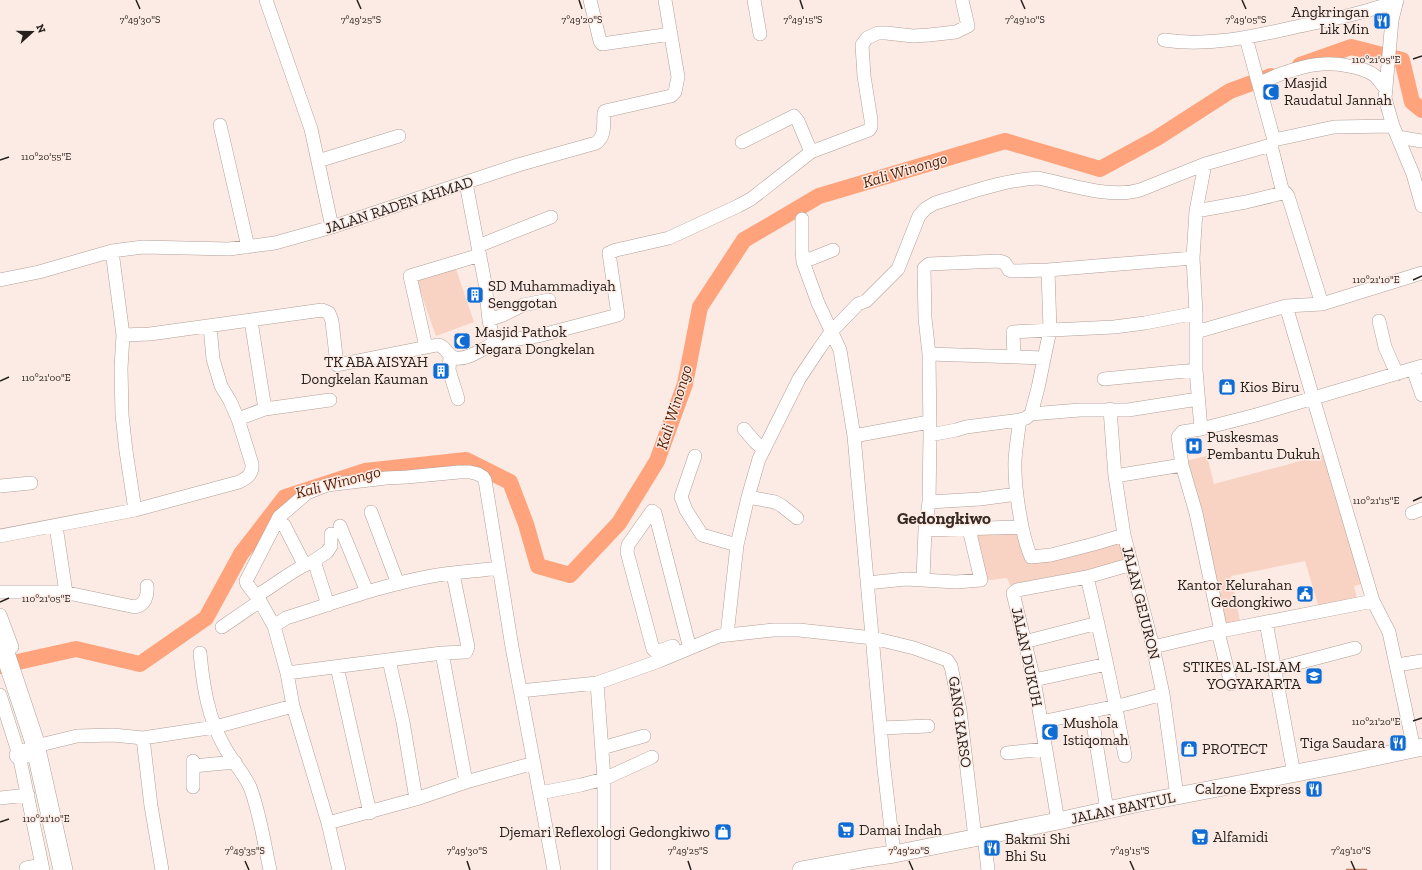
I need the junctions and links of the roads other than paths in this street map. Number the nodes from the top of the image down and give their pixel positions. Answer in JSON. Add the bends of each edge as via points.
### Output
{"nodes":[{"id":1,"x":266,"y":0,"type":"edge"},
{"id":2,"x":590,"y":0,"type":"edge"},
{"id":3,"x":665,"y":0,"type":"edge"},
{"id":4,"x":754,"y":0,"type":"edge"},
{"id":5,"x":962,"y":0,"type":"edge"},
{"id":6,"x":1397,"y":0,"type":"edge"},
{"id":7,"x":671,"y":34,"type":"junction"},
{"id":8,"x":760,"y":34,"type":"dead end"},
{"id":9,"x":1246,"y":38,"type":"junction"},
{"id":10,"x":1164,"y":40,"type":"dead end"},
{"id":11,"x":1386,"y":83,"type":"junction"},
{"id":12,"x":1259,"y":88,"type":"junction"},
{"id":13,"x":220,"y":125,"type":"dead end"},
{"id":14,"x":1396,"y":132,"type":"junction"},
{"id":15,"x":399,"y":136,"type":"dead end"},
{"id":16,"x":1422,"y":141,"type":"edge"},
{"id":17,"x":742,"y":142,"type":"dead end"},
{"id":18,"x":1272,"y":143,"type":"junction"},
{"id":19,"x":811,"y":152,"type":"junction"},
{"id":20,"x":318,"y":161,"type":"junction"},
{"id":21,"x":1205,"y":164,"type":"junction"},
{"id":22,"x":466,"y":182,"type":"junction"},
{"id":23,"x":1283,"y":193,"type":"junction"},
{"id":24,"x":1422,"y":206,"type":"edge"},
{"id":25,"x":1196,"y":212,"type":"junction"},
{"id":26,"x":551,"y":217,"type":"dead end"},
{"id":27,"x":802,"y":219,"type":"dead end"},
{"id":28,"x":332,"y":227,"type":"junction"},
{"id":29,"x":248,"y":247,"type":"junction"},
{"id":30,"x":479,"y":250,"type":"junction"},
{"id":31,"x":833,"y":250,"type":"dead end"},
{"id":32,"x":113,"y":258,"type":"junction"},
{"id":33,"x":1193,"y":258,"type":"junction"},
{"id":34,"x":803,"y":262,"type":"junction"},
{"id":35,"x":1048,"y":270,"type":"junction"},
{"id":36,"x":1422,"y":273,"type":"edge"},
{"id":37,"x":0,"y":280,"type":"edge"},
{"id":38,"x":549,"y":300,"type":"dead end"},
{"id":39,"x":1322,"y":304,"type":"junction"},
{"id":40,"x":1286,"y":306,"type":"junction"},
{"id":41,"x":1196,"y":313,"type":"junction"},
{"id":42,"x":251,"y":320,"type":"junction"},
{"id":43,"x":489,"y":320,"type":"junction"},
{"id":44,"x":1380,"y":322,"type":"dead end"},
{"id":45,"x":210,"y":326,"type":"junction"},
{"id":46,"x":1050,"y":330,"type":"junction"},
{"id":47,"x":1196,"y":332,"type":"junction"},
{"id":48,"x":123,"y":335,"type":"junction"},
{"id":49,"x":833,"y":335,"type":"junction"},
{"id":50,"x":494,"y":344,"type":"junction"},
{"id":51,"x":426,"y":347,"type":"junction"},
{"id":52,"x":929,"y":354,"type":"junction"},
{"id":53,"x":450,"y":356,"type":"junction"},
{"id":54,"x":1014,"y":357,"type":"junction"},
{"id":55,"x":1044,"y":358,"type":"junction"},
{"id":56,"x":1418,"y":368,"type":"edge"},
{"id":57,"x":1196,"y":370,"type":"junction"},
{"id":58,"x":1397,"y":374,"type":"junction"},
{"id":59,"x":1104,"y":379,"type":"dead end"},
{"id":60,"x":1422,"y":395,"type":"edge"},
{"id":61,"x":1198,"y":398,"type":"junction"},
{"id":62,"x":1313,"y":398,"type":"junction"},
{"id":63,"x":458,"y":399,"type":"dead end"},
{"id":64,"x":330,"y":400,"type":"dead end"},
{"id":65,"x":1110,"y":409,"type":"junction"},
{"id":66,"x":265,"y":410,"type":"junction"},
{"id":67,"x":1025,"y":417,"type":"junction"},
{"id":68,"x":238,"y":419,"type":"junction"},
{"id":69,"x":930,"y":428,"type":"junction"},
{"id":70,"x":744,"y":429,"type":"dead end"},
{"id":71,"x":1201,"y":429,"type":"junction"},
{"id":72,"x":854,"y":436,"type":"junction"},
{"id":73,"x":764,"y":450,"type":"junction"},
{"id":74,"x":695,"y":456,"type":"dead end"},
{"id":75,"x":1182,"y":465,"type":"junction"},
{"id":76,"x":1115,"y":476,"type":"junction"},
{"id":77,"x":31,"y":483,"type":"dead end"},
{"id":78,"x":0,"y":486,"type":"edge"},
{"id":79,"x":1018,"y":494,"type":"junction"},
{"id":80,"x":748,"y":497,"type":"junction"},
{"id":81,"x":929,"y":502,"type":"junction"},
{"id":82,"x":135,"y":510,"type":"junction"},
{"id":83,"x":371,"y":512,"type":"dead end"},
{"id":84,"x":797,"y":518,"type":"dead end"},
{"id":85,"x":284,"y":525,"type":"dead end"},
{"id":86,"x":56,"y":526,"type":"junction"},
{"id":87,"x":1022,"y":527,"type":"junction"},
{"id":88,"x":970,"y":529,"type":"junction"},
{"id":89,"x":925,"y":530,"type":"junction"},
{"id":90,"x":1124,"y":535,"type":"junction"},
{"id":91,"x":0,"y":536,"type":"edge"},
{"id":92,"x":737,"y":545,"type":"junction"},
{"id":93,"x":308,"y":563,"type":"junction"},
{"id":94,"x":1132,"y":564,"type":"junction"},
{"id":95,"x":499,"y":568,"type":"junction"},
{"id":96,"x":453,"y":574,"type":"junction"},
{"id":97,"x":1086,"y":577,"type":"junction"},
{"id":98,"x":923,"y":579,"type":"junction"},
{"id":99,"x":867,"y":583,"type":"junction"},
{"id":100,"x":398,"y":584,"type":"junction"},
{"id":101,"x":147,"y":586,"type":"dead end"},
{"id":102,"x":0,"y":592,"type":"edge"},
{"id":103,"x":367,"y":592,"type":"junction"},
{"id":104,"x":66,"y":593,"type":"junction"},
{"id":105,"x":258,"y":599,"type":"junction"},
{"id":106,"x":1373,"y":601,"type":"junction"},
{"id":107,"x":328,"y":605,"type":"junction"},
{"id":108,"x":0,"y":615,"type":"edge"},
{"id":109,"x":1266,"y":622,"type":"junction"},
{"id":110,"x":1098,"y":623,"type":"junction"},
{"id":111,"x":274,"y":626,"type":"junction"},
{"id":112,"x":222,"y":627,"type":"dead end"},
{"id":113,"x":1220,"y":631,"type":"junction"},
{"id":114,"x":727,"y":635,"type":"junction"},
{"id":115,"x":0,"y":638,"type":"edge"},
{"id":116,"x":713,"y":638,"type":"junction"},
{"id":117,"x":873,"y":638,"type":"junction"},
{"id":118,"x":688,"y":641,"type":"junction"},
{"id":119,"x":1024,"y":642,"type":"junction"},
{"id":120,"x":1153,"y":647,"type":"junction"},
{"id":121,"x":1355,"y":648,"type":"dead end"},
{"id":122,"x":200,"y":653,"type":"dead end"},
{"id":123,"x":442,"y":653,"type":"junction"},
{"id":124,"x":388,"y":660,"type":"junction"},
{"id":125,"x":1422,"y":661,"type":"edge"},
{"id":126,"x":1107,"y":664,"type":"junction"},
{"id":127,"x":1397,"y":665,"type":"junction"},
{"id":128,"x":337,"y":667,"type":"junction"},
{"id":129,"x":1275,"y":669,"type":"junction"},
{"id":130,"x":0,"y":672,"type":"edge"},
{"id":131,"x":287,"y":673,"type":"junction"},
{"id":132,"x":1034,"y":680,"type":"junction"},
{"id":133,"x":597,"y":682,"type":"junction"},
{"id":134,"x":1231,"y":684,"type":"dead end"},
{"id":135,"x":520,"y":691,"type":"junction"},
{"id":136,"x":1163,"y":694,"type":"junction"},
{"id":137,"x":12,"y":697,"type":"edge"},
{"id":138,"x":293,"y":706,"type":"junction"},
{"id":139,"x":1116,"y":706,"type":"junction"},
{"id":140,"x":1091,"y":711,"type":"junction"},
{"id":141,"x":1041,"y":722,"type":"junction"},
{"id":142,"x":928,"y":726,"type":"dead end"},
{"id":143,"x":215,"y":727,"type":"junction"},
{"id":144,"x":881,"y":728,"type":"junction"},
{"id":145,"x":644,"y":736,"type":"dead end"},
{"id":146,"x":143,"y":738,"type":"junction"},
{"id":147,"x":44,"y":744,"type":"junction"},
{"id":148,"x":602,"y":748,"type":"junction"},
{"id":149,"x":1418,"y":748,"type":"edge"},
{"id":150,"x":1045,"y":749,"type":"junction"},
{"id":151,"x":1007,"y":753,"type":"dead end"},
{"id":152,"x":22,"y":754,"type":"junction"},
{"id":153,"x":1125,"y":756,"type":"dead end"},
{"id":154,"x":652,"y":757,"type":"dead end"},
{"id":155,"x":235,"y":762,"type":"junction"},
{"id":156,"x":534,"y":763,"type":"junction"},
{"id":157,"x":1294,"y":774,"type":"junction"},
{"id":158,"x":604,"y":779,"type":"junction"},
{"id":159,"x":466,"y":782,"type":"junction"},
{"id":160,"x":193,"y":787,"type":"dead end"},
{"id":161,"x":540,"y":793,"type":"junction"},
{"id":162,"x":28,"y":795,"type":"junction"},
{"id":163,"x":1177,"y":796,"type":"junction"},
{"id":164,"x":0,"y":798,"type":"edge"},
{"id":165,"x":416,"y":800,"type":"junction"},
{"id":166,"x":1107,"y":810,"type":"junction"},
{"id":167,"x":370,"y":813,"type":"junction"},
{"id":168,"x":1058,"y":821,"type":"junction"},
{"id":169,"x":328,"y":823,"type":"junction"},
{"id":170,"x":979,"y":837,"type":"junction"},
{"id":171,"x":894,"y":854,"type":"junction"},
{"id":172,"x":868,"y":864,"type":"edge"},
{"id":173,"x":26,"y":868,"type":"dead end"},
{"id":174,"x":45,"y":868,"type":"edge"},
{"id":175,"x":63,"y":870,"type":"edge"},
{"id":176,"x":70,"y":870,"type":"edge"},
{"id":177,"x":162,"y":870,"type":"edge"},
{"id":178,"x":270,"y":870,"type":"edge"},
{"id":179,"x":339,"y":870,"type":"edge"},
{"id":180,"x":554,"y":870,"type":"edge"},
{"id":181,"x":604,"y":870,"type":"edge"},
{"id":182,"x":801,"y":870,"type":"edge"},
{"id":183,"x":988,"y":870,"type":"edge"}],
"edges":[{"from":1,"to":20,"type":"street","via":[[311,129]]},
{"from":2,"to":7,"type":"street","via":[[602,44]]},
{"from":3,"to":7,"type":"street","name":"JALAN RADEN AHMAD"},
{"from":4,"to":8,"type":"street"},
{"from":5,"to":19,"type":"street","via":[[968,26],[954,32],[913,36],[882,33],[866,38],[862,45],[870,128],[868,131]]},
{"from":6,"to":9,"type":"street","via":[[1360,13]]},
{"from":6,"to":11,"type":"street","via":[[1392,20]]},
{"from":7,"to":22,"type":"street","name":"JALAN RADEN AHMAD","via":[[678,77],[673,95],[605,110],[603,134],[596,143]]},
{"from":9,"to":10,"type":"street","via":[[1182,43]]},
{"from":9,"to":12,"type":"street"},
{"from":11,"to":12,"type":"street","via":[[1359,68],[1323,64],[1299,68],[1270,78]]},
{"from":11,"to":14,"type":"street","via":[[1385,98]]},
{"from":12,"to":18,"type":"street"},
{"from":13,"to":29,"type":"street"},
{"from":14,"to":16,"type":"street"},
{"from":14,"to":18,"type":"street","via":[[1334,127]]},
{"from":14,"to":24,"type":"street"},
{"from":15,"to":20,"type":"street"},
{"from":17,"to":19,"type":"street","via":[[794,116]]},
{"from":18,"to":21,"type":"street"},
{"from":18,"to":23,"type":"street"},
{"from":19,"to":50,"type":"street","via":[[751,199],[738,206],[669,238],[609,253],[618,315],[537,336]]},
{"from":20,"to":28,"type":"street"},
{"from":21,"to":25,"type":"street"},
{"from":21,"to":49,"type":"street","via":[[1130,192],[1095,191],[1038,178],[1012,182],[935,203],[919,216],[898,269],[866,301],[858,304]]},
{"from":22,"to":28,"type":"street","name":"JALAN RADEN AHMAD"},
{"from":22,"to":30,"type":"street"},
{"from":23,"to":25,"type":"street"},
{"from":23,"to":39,"type":"street","via":[[1288,196]]},
{"from":25,"to":33,"type":"street"},
{"from":26,"to":30,"type":"street"},
{"from":27,"to":34,"type":"street"},
{"from":28,"to":29,"type":"street","name":"JALAN RADEN AHMAD","via":[[276,244]]},
{"from":29,"to":32,"type":"street","name":"JALAN RADEN AHMAD","via":[[144,247]]},
{"from":30,"to":43,"type":"street"},
{"from":30,"to":51,"type":"street","via":[[410,276]]},
{"from":31,"to":34,"type":"street"},
{"from":32,"to":37,"type":"street","name":"JALAN RADEN AHMAD"},
{"from":32,"to":48,"type":"street"},
{"from":33,"to":35,"type":"street"},
{"from":33,"to":41,"type":"street"},
{"from":34,"to":49,"type":"street"},
{"from":35,"to":46,"type":"street"},
{"from":35,"to":52,"type":"street","via":[[1012,271],[1002,261],[927,264],[923,270]]},
{"from":36,"to":39,"type":"street"},
{"from":38,"to":43,"type":"street","via":[[523,305]]},
{"from":39,"to":40,"type":"street"},
{"from":40,"to":47,"type":"street"},
{"from":40,"to":62,"type":"street"},
{"from":41,"to":46,"type":"street","via":[[1145,324]]},
{"from":41,"to":47,"type":"street"},
{"from":42,"to":45,"type":"street"},
{"from":42,"to":51,"type":"street","via":[[326,311],[332,321],[337,365]]},
{"from":42,"to":66,"type":"street"},
{"from":43,"to":50,"type":"street"},
{"from":44,"to":58,"type":"street","via":[[1385,347]]},
{"from":45,"to":48,"type":"street"},
{"from":45,"to":68,"type":"street","via":[[213,359],[221,386]]},
{"from":46,"to":54,"type":"street","via":[[1013,332]]},
{"from":46,"to":55,"type":"street"},
{"from":47,"to":57,"type":"street"},
{"from":48,"to":82,"type":"street","via":[[122,415]]},
{"from":49,"to":72,"type":"street","via":[[840,350]]},
{"from":49,"to":73,"type":"street","via":[[799,379]]},
{"from":50,"to":53,"type":"street","via":[[464,357]]},
{"from":51,"to":53,"type":"street","via":[[440,345]]},
{"from":52,"to":54,"type":"street"},
{"from":52,"to":69,"type":"street"},
{"from":53,"to":63,"type":"street","via":[[449,370]]},
{"from":54,"to":55,"type":"street"},
{"from":55,"to":67,"type":"street","via":[[1038,388]]},
{"from":56,"to":58,"type":"street"},
{"from":56,"to":60,"type":"street"},
{"from":57,"to":59,"type":"street"},
{"from":57,"to":61,"type":"street"},
{"from":58,"to":62,"type":"street"},
{"from":61,"to":65,"type":"street","via":[[1128,410]]},
{"from":61,"to":71,"type":"street"},
{"from":62,"to":71,"type":"street"},
{"from":62,"to":106,"type":"street"},
{"from":64,"to":66,"type":"street"},
{"from":65,"to":67,"type":"street"},
{"from":65,"to":76,"type":"street","name":"JALAN GEJURON"},
{"from":66,"to":68,"type":"street"},
{"from":67,"to":69,"type":"street","via":[[956,430]]},
{"from":67,"to":79,"type":"street","via":[[1015,460]]},
{"from":68,"to":82,"type":"street","via":[[252,464],[248,477],[239,482]]},
{"from":69,"to":72,"type":"street"},
{"from":69,"to":81,"type":"street"},
{"from":70,"to":73,"type":"street"},
{"from":71,"to":75,"type":"street","via":[[1182,432],[1179,435]]},
{"from":72,"to":99,"type":"street"},
{"from":73,"to":80,"type":"street"},
{"from":74,"to":92,"type":"street","via":[[681,497],[686,510],[702,535]]},
{"from":75,"to":76,"type":"street"},
{"from":75,"to":113,"type":"street","via":[[1196,513]]},
{"from":76,"to":90,"type":"street","name":"JALAN GEJURON"},
{"from":77,"to":78,"type":"street"},
{"from":79,"to":81,"type":"street"},
{"from":79,"to":87,"type":"street"},
{"from":80,"to":84,"type":"street","via":[[776,502]]},
{"from":80,"to":92,"type":"street"},
{"from":81,"to":89,"type":"street"},
{"from":82,"to":86,"type":"street"},
{"from":83,"to":100,"type":"street"},
{"from":85,"to":93,"type":"street"},
{"from":86,"to":91,"type":"street"},
{"from":86,"to":104,"type":"street"},
{"from":87,"to":88,"type":"street"},
{"from":87,"to":90,"type":"street","via":[[1032,558]]},
{"from":88,"to":89,"type":"street"},
{"from":88,"to":98,"type":"street","via":[[981,580],[956,582]]},
{"from":89,"to":98,"type":"street"},
{"from":90,"to":94,"type":"street","name":"JALAN GEJURON"},
{"from":92,"to":114,"type":"street"},
{"from":93,"to":103,"type":"street","via":[[327,552],[335,530]]},
{"from":93,"to":105,"type":"street"},
{"from":93,"to":107,"type":"street","via":[[315,564]]},
{"from":94,"to":97,"type":"street"},
{"from":94,"to":120,"type":"street","name":"JALAN GEJURON"},
{"from":95,"to":96,"type":"street"},
{"from":95,"to":105,"type":"street","via":[[485,480],[478,474],[459,472],[327,485],[307,493],[279,517],[247,578],[247,584]]},
{"from":95,"to":135,"type":"street"},
{"from":96,"to":100,"type":"street"},
{"from":96,"to":123,"type":"street","via":[[468,649],[465,652]]},
{"from":97,"to":110,"type":"street"},
{"from":97,"to":119,"type":"street","name":"JALAN DUKUH","via":[[1014,592]]},
{"from":98,"to":99,"type":"street"},
{"from":99,"to":117,"type":"street"},
{"from":100,"to":103,"type":"street"},
{"from":101,"to":104,"type":"street","via":[[145,600],[140,606],[135,607]]},
{"from":102,"to":104,"type":"street"},
{"from":103,"to":107,"type":"street"},
{"from":105,"to":111,"type":"street"},
{"from":105,"to":112,"type":"street"},
{"from":106,"to":109,"type":"street"},
{"from":106,"to":127,"type":"street","via":[[1388,628]]},
{"from":107,"to":111,"type":"street","via":[[286,618]]},
{"from":108,"to":137,"type":"street"},
{"from":109,"to":113,"type":"street"},
{"from":109,"to":129,"type":"street"},
{"from":110,"to":119,"type":"street"},
{"from":110,"to":126,"type":"street"},
{"from":111,"to":131,"type":"street"},
{"from":113,"to":120,"type":"street"},
{"from":113,"to":134,"type":"street"},
{"from":114,"to":116,"type":"street","name":"GANG KARSO"},
{"from":114,"to":117,"type":"street","name":"GANG KARSO","via":[[786,630]]},
{"from":115,"to":137,"type":"highway"},
{"from":116,"to":118,"type":"street","via":[[708,635]]},
{"from":116,"to":133,"type":"street","via":[[659,661]]},
{"from":117,"to":144,"type":"street"},
{"from":117,"to":170,"type":"street","name":"GANG KARSO","via":[[914,648],[947,660],[951,666]]},
{"from":118,"to":118,"type":"street","via":[[655,512],[652,511],[627,550],[647,628],[656,652]]},
{"from":119,"to":132,"type":"street","name":"JALAN DUKUH"},
{"from":120,"to":136,"type":"street","name":"JALAN GEJURON"},
{"from":121,"to":129,"type":"street"},
{"from":122,"to":143,"type":"street","via":[[207,698]]},
{"from":123,"to":124,"type":"street"},
{"from":123,"to":159,"type":"street"},
{"from":124,"to":128,"type":"street"},
{"from":124,"to":165,"type":"street","via":[[403,722]]},
{"from":125,"to":127,"type":"street"},
{"from":126,"to":132,"type":"street"},
{"from":126,"to":139,"type":"street"},
{"from":127,"to":149,"type":"street"},
{"from":128,"to":131,"type":"street"},
{"from":128,"to":167,"type":"street"},
{"from":129,"to":157,"type":"street"},
{"from":130,"to":137,"type":"highway"},
{"from":131,"to":138,"type":"street"},
{"from":132,"to":141,"type":"street","name":"JALAN DUKUH"},
{"from":133,"to":135,"type":"street"},
{"from":133,"to":148,"type":"street"},
{"from":135,"to":156,"type":"street"},
{"from":136,"to":139,"type":"street"},
{"from":136,"to":163,"type":"street","name":"JALAN GEJURON"},
{"from":137,"to":147,"type":"street"},
{"from":137,"to":152,"type":"highway"},
{"from":137,"to":175,"type":"highway","via":[[36,746]]},
{"from":138,"to":143,"type":"street"},
{"from":138,"to":169,"type":"street"},
{"from":139,"to":140,"type":"street"},
{"from":139,"to":153,"type":"street"},
{"from":140,"to":141,"type":"street"},
{"from":140,"to":166,"type":"street"},
{"from":141,"to":150,"type":"street","name":"JALAN DUKUH"},
{"from":142,"to":144,"type":"street"},
{"from":143,"to":146,"type":"street"},
{"from":143,"to":155,"type":"street"},
{"from":144,"to":171,"type":"street"},
{"from":145,"to":148,"type":"street"},
{"from":146,"to":147,"type":"street","via":[[112,735],[77,736]]},
{"from":146,"to":177,"type":"street"},
{"from":147,"to":176,"type":"street"},
{"from":148,"to":158,"type":"street"},
{"from":149,"to":157,"type":"main road","name":"JALAN BANTUL"},
{"from":150,"to":151,"type":"street"},
{"from":150,"to":168,"type":"street","name":"JALAN DUKUH"},
{"from":152,"to":162,"type":"street"},
{"from":152,"to":174,"type":"highway"},
{"from":154,"to":158,"type":"street"},
{"from":155,"to":160,"type":"street","via":[[193,763]]},
{"from":155,"to":178,"type":"street","via":[[246,778],[253,797]]},
{"from":156,"to":159,"type":"street"},
{"from":156,"to":161,"type":"street"},
{"from":157,"to":163,"type":"main road","name":"JALAN BANTUL"},
{"from":158,"to":161,"type":"street"},
{"from":158,"to":181,"type":"street"},
{"from":159,"to":165,"type":"street"},
{"from":161,"to":180,"type":"street"},
{"from":162,"to":164,"type":"street"},
{"from":162,"to":174,"type":"street"},
{"from":163,"to":166,"type":"main road","name":"JALAN BANTUL"},
{"from":165,"to":167,"type":"street"},
{"from":166,"to":168,"type":"main road","name":"JALAN BANTUL"},
{"from":167,"to":169,"type":"street"},
{"from":168,"to":170,"type":"main road","name":"JALAN BANTUL"},
{"from":169,"to":179,"type":"street"},
{"from":170,"to":171,"type":"main road","name":"JALAN BANTUL"},
{"from":170,"to":183,"type":"street","name":"GANG KARSO"},
{"from":171,"to":172,"type":"main road","name":"JALAN BANTUL"},
{"from":172,"to":182,"type":"main road","name":"JALAN BANTUL"},
{"from":173,"to":174,"type":"street"}]}
